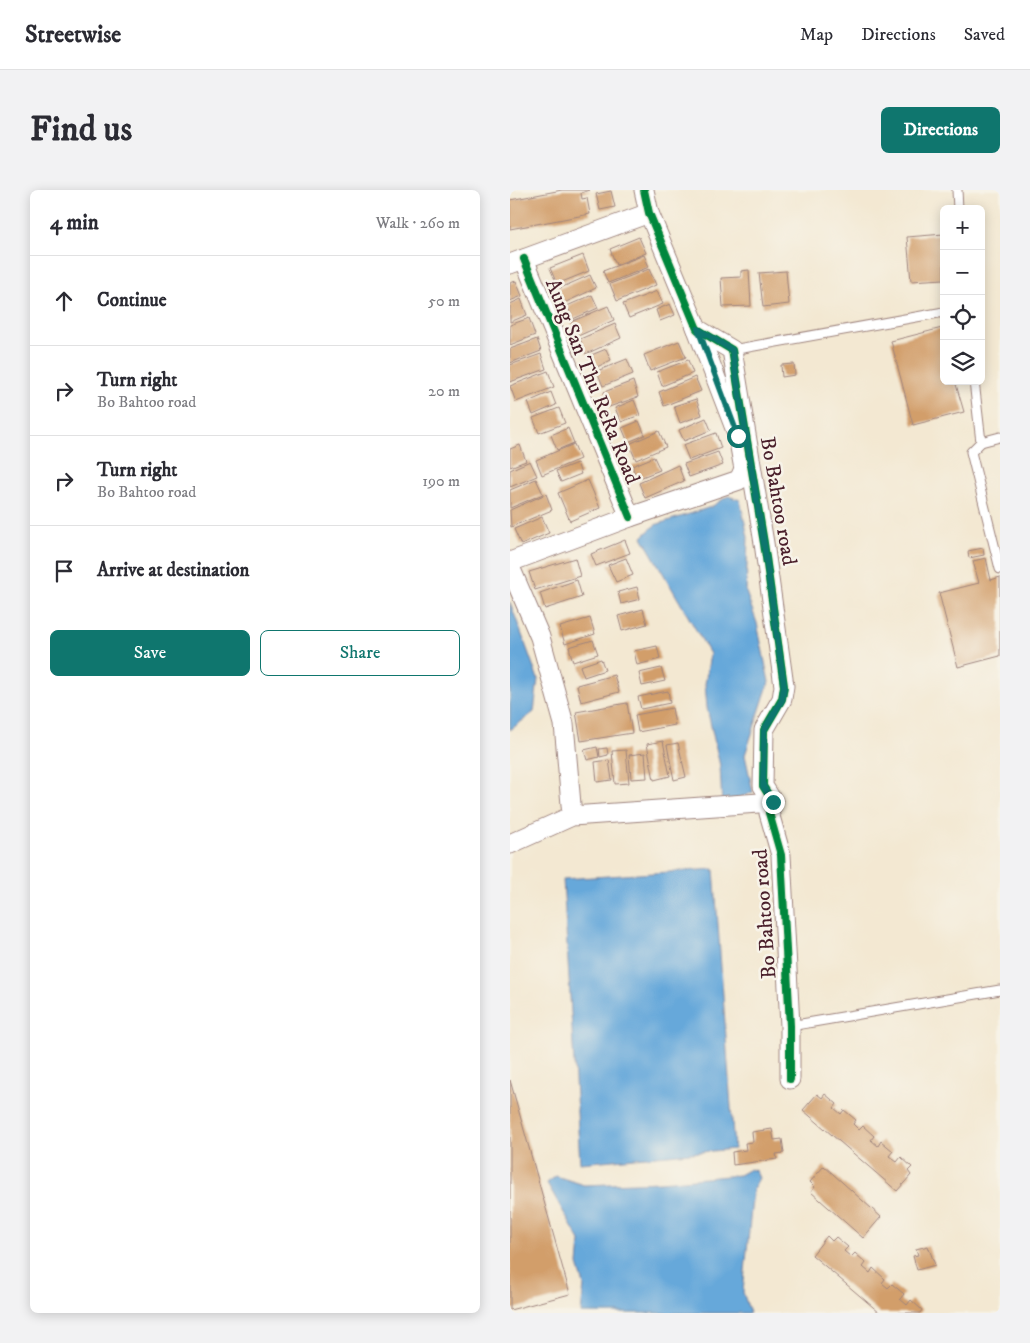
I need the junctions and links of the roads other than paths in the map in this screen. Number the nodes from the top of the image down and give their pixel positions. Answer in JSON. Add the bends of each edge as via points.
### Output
{"nodes":[{"id":1,"x":644,"y":190,"type":"edge"},
{"id":2,"x":957,"y":190,"type":"edge"},
{"id":3,"x":958,"y":205,"type":"edge"},
{"id":4,"x":649,"y":213,"type":"junction"},
{"id":5,"x":517,"y":262,"type":"edge"},
{"id":6,"x":940,"y":313,"type":"edge"},
{"id":7,"x":698,"y":329,"type":"junction"},
{"id":8,"x":732,"y":350,"type":"junction"},
{"id":9,"x":974,"y":385,"type":"edge"},
{"id":10,"x":1000,"y":437,"type":"edge"},
{"id":11,"x":981,"y":442,"type":"junction"},
{"id":12,"x":630,"y":517,"type":"junction"},
{"id":13,"x":510,"y":562,"type":"edge"},
{"id":14,"x":510,"y":567,"type":"edge"},
{"id":15,"x":1000,"y":569,"type":"edge"},
{"id":16,"x":773,"y":802,"type":"junction"},
{"id":17,"x":572,"y":816,"type":"junction"},
{"id":18,"x":510,"y":844,"type":"edge"},
{"id":19,"x":1000,"y":990,"type":"edge"},
{"id":20,"x":790,"y":1026,"type":"junction"},
{"id":21,"x":790,"y":1079,"type":"dead end"}],
"edges":[{"from":1,"to":4,"type":"street"},
{"from":2,"to":3,"type":"lane"},
{"from":4,"to":5,"type":"street"},
{"from":4,"to":7,"type":"street"},
{"from":5,"to":12,"type":"street","name":"Aung San Thu ReRa Road"},
{"from":6,"to":8,"type":"lane"},
{"from":7,"to":8,"type":"street"},
{"from":7,"to":12,"type":"street","via":[[738,436],[744,469],[739,480]]},
{"from":8,"to":16,"type":"street","name":"Bo Bahtoo road","via":[[784,686],[782,700],[764,730],[763,786]]},
{"from":9,"to":11,"type":"lane"},
{"from":10,"to":11,"type":"lane"},
{"from":11,"to":15,"type":"lane","via":[[971,452]]},
{"from":12,"to":13,"type":"street"},
{"from":14,"to":17,"type":"street","via":[[540,637],[564,724]]},
{"from":16,"to":17,"type":"street"},
{"from":16,"to":20,"type":"street","name":"Bo Bahtoo road","via":[[769,813],[781,855]]},
{"from":17,"to":18,"type":"street"},
{"from":19,"to":20,"type":"lane"},
{"from":20,"to":21,"type":"street","name":"Bo Bahtoo road"}]}
